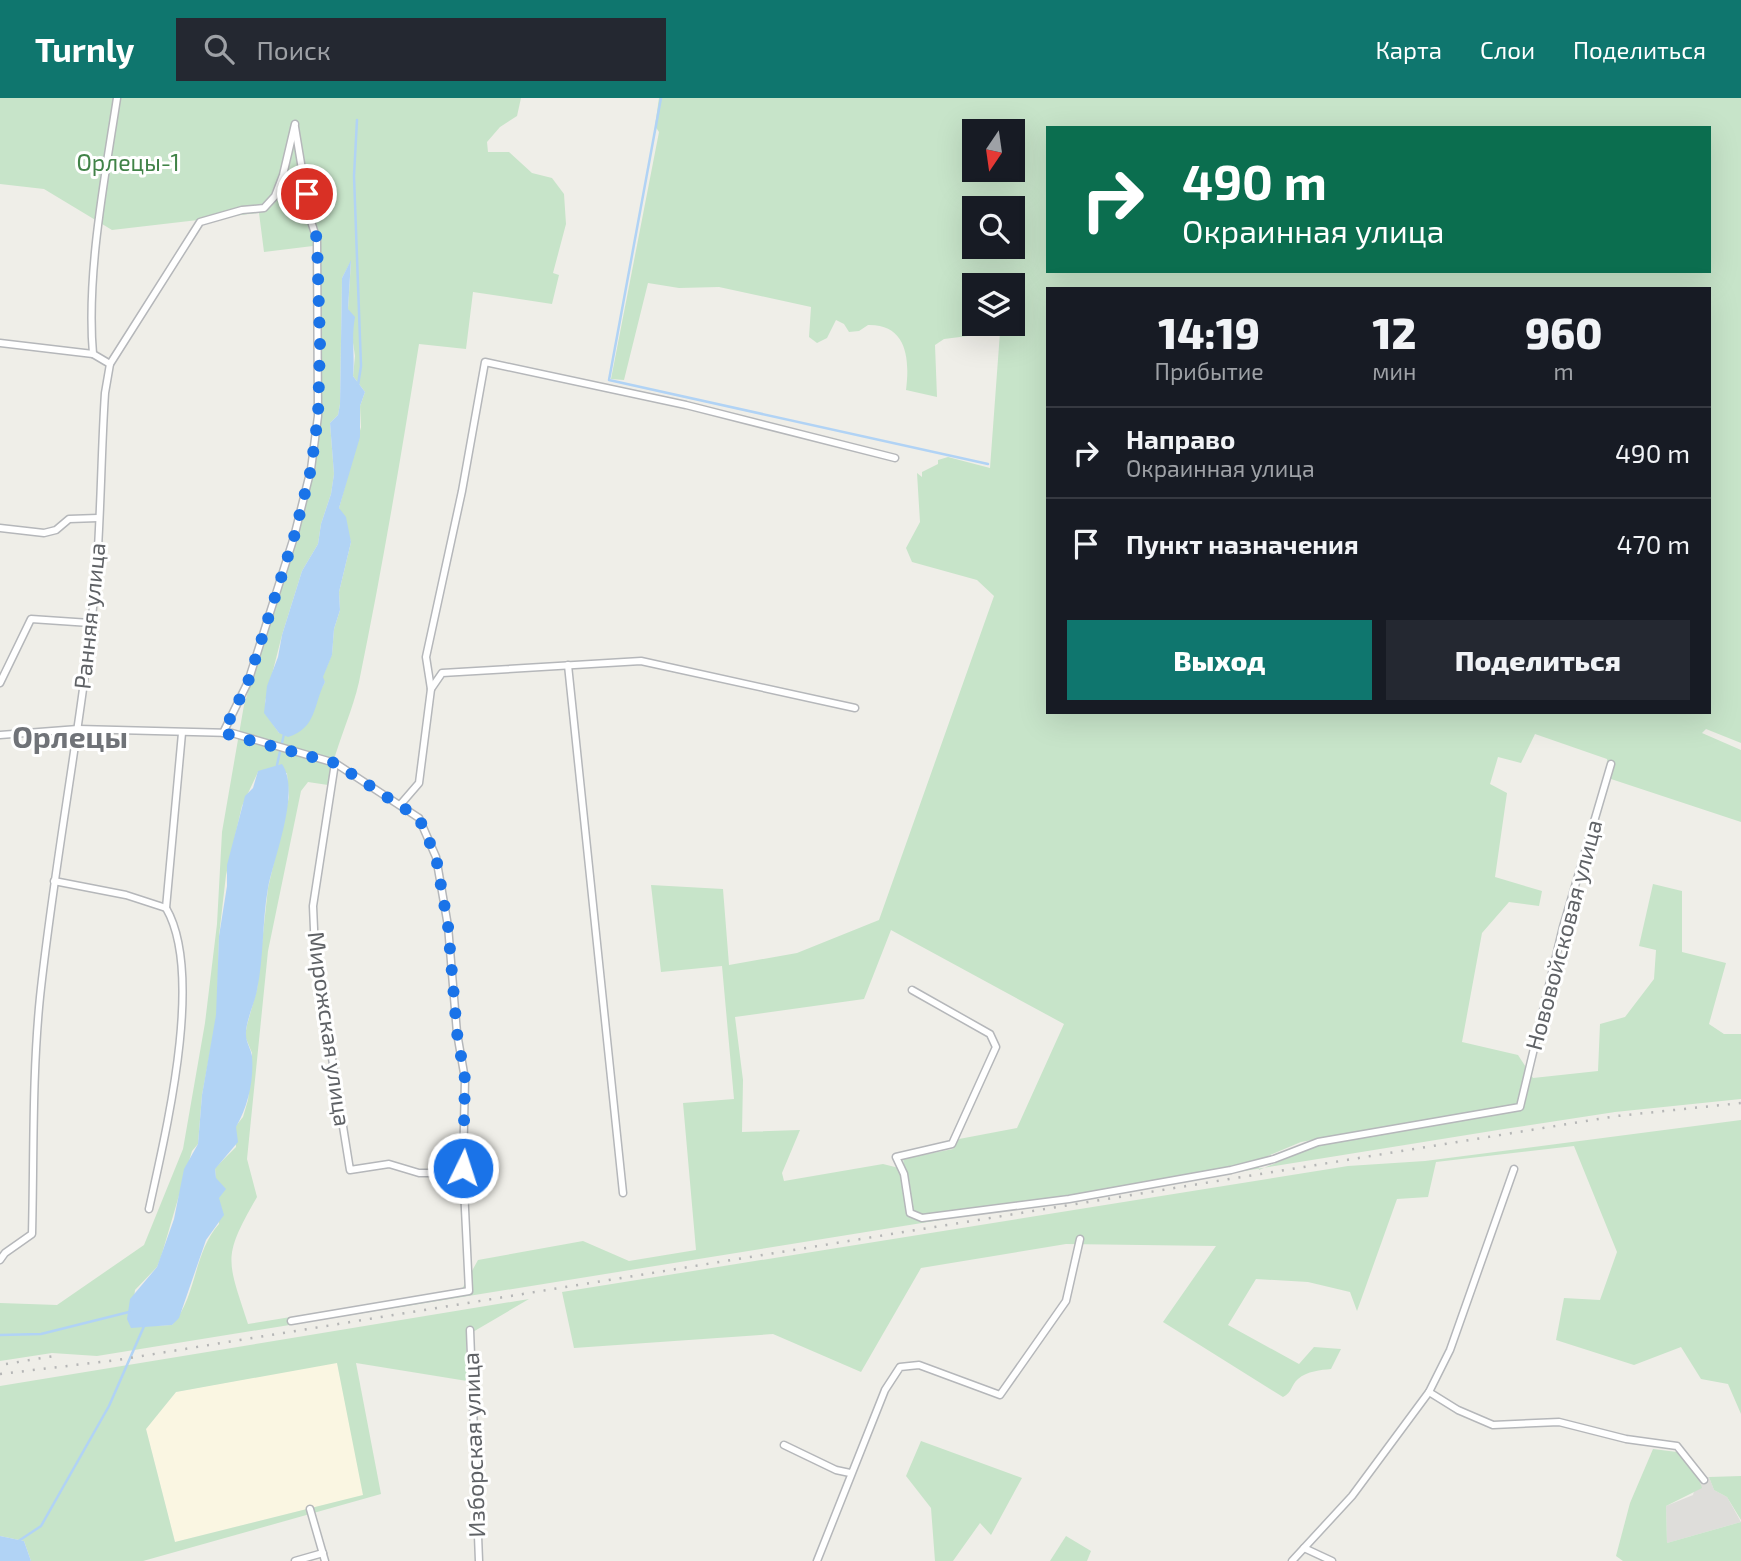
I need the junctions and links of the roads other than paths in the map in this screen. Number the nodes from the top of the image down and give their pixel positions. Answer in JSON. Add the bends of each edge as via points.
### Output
{"nodes":[{"id":1,"x":117,"y":98,"type":"edge"},
{"id":2,"x":0,"y":343,"type":"edge"},
{"id":3,"x":93,"y":354,"type":"junction"},
{"id":4,"x":110,"y":365,"type":"junction"},
{"id":5,"x":895,"y":458,"type":"dead end"},
{"id":6,"x":98,"y":518,"type":"junction"},
{"id":7,"x":0,"y":528,"type":"edge"},
{"id":8,"x":90,"y":622,"type":"junction"},
{"id":9,"x":568,"y":665,"type":"junction"},
{"id":10,"x":0,"y":683,"type":"edge"},
{"id":11,"x":431,"y":689,"type":"junction"},
{"id":12,"x":855,"y":708,"type":"dead end"},
{"id":13,"x":78,"y":729,"type":"junction"},
{"id":14,"x":182,"y":733,"type":"junction"},
{"id":15,"x":223,"y":733,"type":"junction"},
{"id":16,"x":0,"y":735,"type":"edge"},
{"id":17,"x":335,"y":763,"type":"junction"},
{"id":18,"x":1611,"y":764,"type":"dead end"},
{"id":19,"x":400,"y":805,"type":"junction"},
{"id":20,"x":54,"y":881,"type":"junction"},
{"id":21,"x":166,"y":908,"type":"junction"},
{"id":22,"x":912,"y":990,"type":"dead end"},
{"id":23,"x":463,"y":1168,"type":"junction"},
{"id":24,"x":1514,"y":1169,"type":"dead end"},
{"id":25,"x":623,"y":1193,"type":"dead end"},
{"id":26,"x":149,"y":1209,"type":"dead end"},
{"id":27,"x":1080,"y":1239,"type":"dead end"},
{"id":28,"x":0,"y":1260,"type":"edge"},
{"id":29,"x":291,"y":1321,"type":"dead end"},
{"id":30,"x":470,"y":1329,"type":"dead end"},
{"id":31,"x":1429,"y":1392,"type":"junction"},
{"id":32,"x":784,"y":1445,"type":"dead end"},
{"id":33,"x":850,"y":1473,"type":"junction"},
{"id":34,"x":1704,"y":1480,"type":"dead end"},
{"id":35,"x":310,"y":1508,"type":"dead end"},
{"id":36,"x":1304,"y":1548,"type":"junction"},
{"id":37,"x":323,"y":1553,"type":"junction"},
{"id":38,"x":295,"y":1561,"type":"edge"},
{"id":39,"x":325,"y":1561,"type":"edge"},
{"id":40,"x":479,"y":1561,"type":"edge"},
{"id":41,"x":817,"y":1561,"type":"edge"},
{"id":42,"x":1293,"y":1561,"type":"edge"},
{"id":43,"x":1332,"y":1561,"type":"edge"}],
"edges":[{"from":1,"to":3,"type":"street","via":[[99,219],[90,327]]},
{"from":2,"to":3,"type":"street"},
{"from":3,"to":4,"type":"street"},
{"from":4,"to":6,"type":"street","name":"Ранняя улица"},
{"from":4,"to":15,"type":"street","name":"Ранняя улица","via":[[200,222],[264,208],[275,196],[295,124],[317,240],[318,416],[294,537],[248,682]]},
{"from":5,"to":11,"type":"street","via":[[686,405],[485,362],[426,657]]},
{"from":6,"to":7,"type":"street","via":[[69,519],[44,533]]},
{"from":6,"to":8,"type":"street","name":"Ранняя улица"},
{"from":8,"to":10,"type":"street","via":[[31,619]]},
{"from":8,"to":13,"type":"street","name":"Ранняя улица"},
{"from":9,"to":11,"type":"street","via":[[442,673]]},
{"from":9,"to":12,"type":"street","via":[[641,661]]},
{"from":9,"to":25,"type":"street"},
{"from":11,"to":19,"type":"street","via":[[419,783]]},
{"from":13,"to":14,"type":"street"},
{"from":13,"to":16,"type":"street"},
{"from":13,"to":20,"type":"street","name":"Ранняя улица"},
{"from":14,"to":15,"type":"street"},
{"from":14,"to":21,"type":"street"},
{"from":15,"to":17,"type":"street"},
{"from":17,"to":19,"type":"street"},
{"from":17,"to":23,"type":"street","name":"Мирожская улица","via":[[313,906],[315,952],[350,1170],[389,1164],[419,1173]]},
{"from":18,"to":22,"type":"street","name":"Нововойсковая улица","via":[[1563,927],[1520,1107],[1318,1142],[1231,1170],[1069,1199],[922,1218],[910,1213],[896,1157],[952,1144],[996,1047],[990,1034]]},
{"from":19,"to":23,"type":"street","via":[[419,818],[436,857],[448,926],[465,1079]]},
{"from":20,"to":21,"type":"street"},
{"from":20,"to":28,"type":"street","name":"Ранняя улица","via":[[35,1071],[32,1234]]},
{"from":21,"to":26,"type":"street","via":[[179,955],[183,1017],[173,1104]]},
{"from":23,"to":29,"type":"street","via":[[469,1291]]},
{"from":24,"to":31,"type":"street","via":[[1450,1350]]},
{"from":27,"to":33,"type":"street","via":[[1066,1301],[1000,1395],[919,1364],[900,1367]]},
{"from":30,"to":40,"type":"street","name":"Изборская улица"},
{"from":31,"to":34,"type":"street","via":[[1493,1425],[1559,1422],[1677,1446]]},
{"from":31,"to":36,"type":"street","via":[[1352,1496]]},
{"from":32,"to":33,"type":"street"},
{"from":33,"to":41,"type":"street"},
{"from":35,"to":37,"type":"street"},
{"from":36,"to":42,"type":"street"},
{"from":36,"to":43,"type":"street"},
{"from":37,"to":38,"type":"street"},
{"from":37,"to":39,"type":"street"}]}
